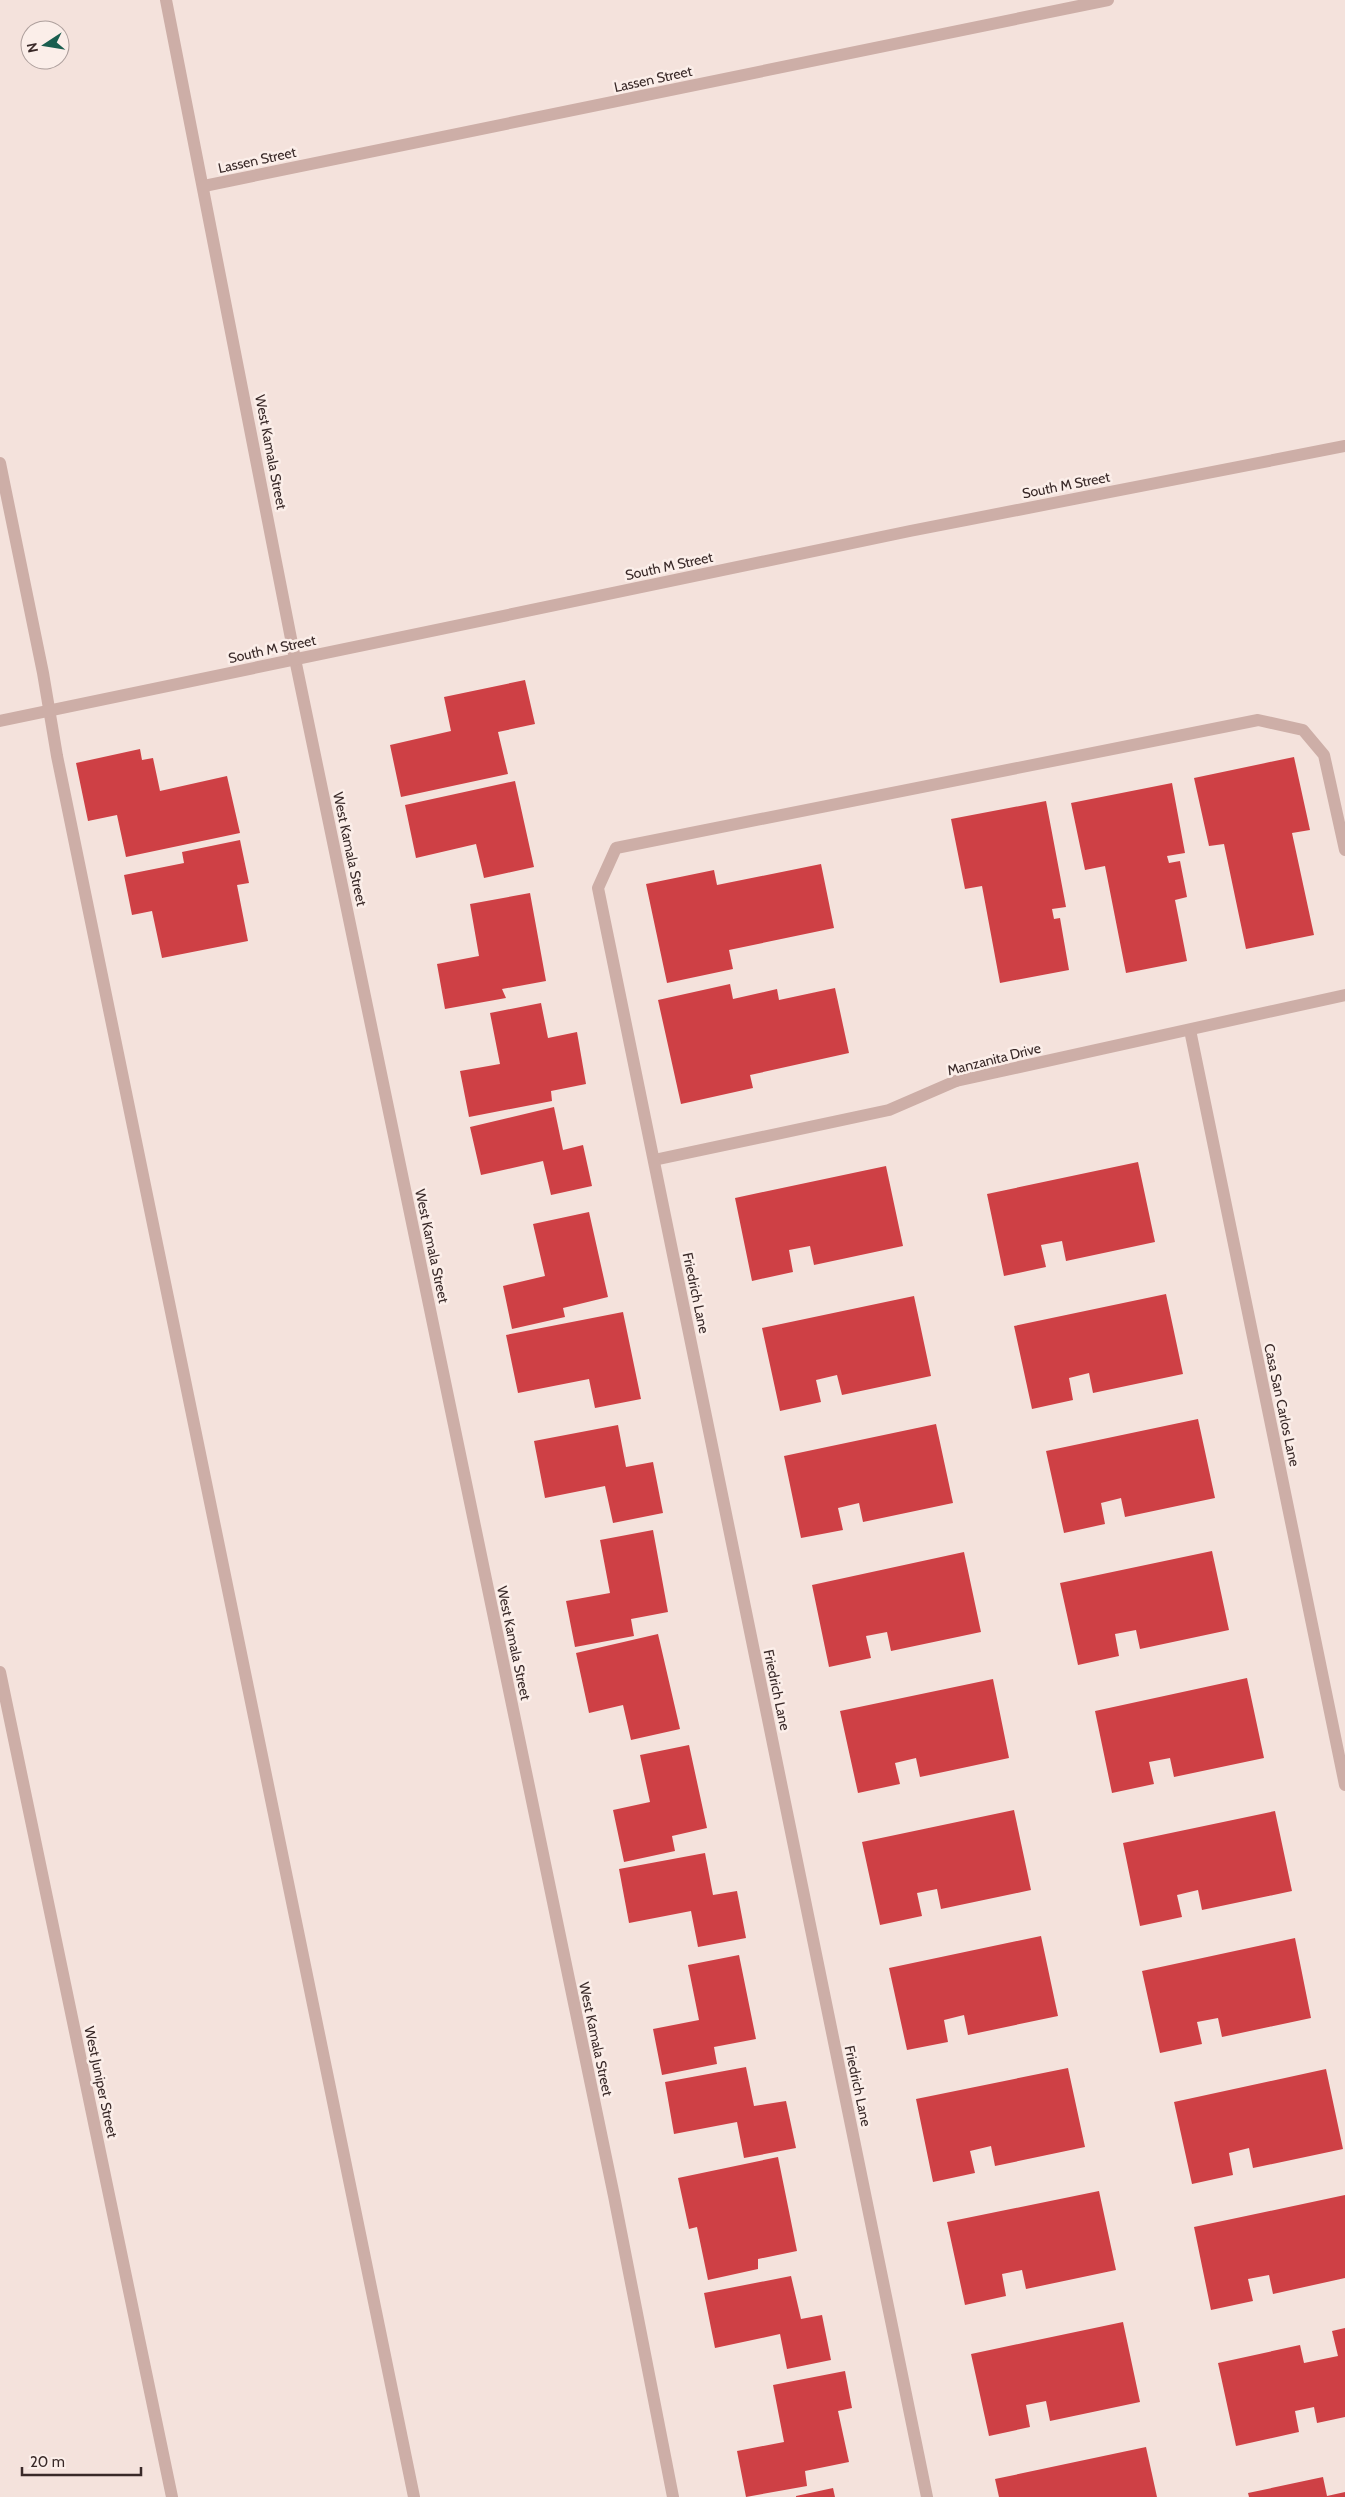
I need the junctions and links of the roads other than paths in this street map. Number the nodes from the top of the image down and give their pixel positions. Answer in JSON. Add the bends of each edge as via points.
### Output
{"nodes":[{"id":1,"x":166,"y":0,"type":"edge"},
{"id":2,"x":1108,"y":0,"type":"edge"},
{"id":3,"x":204,"y":186,"type":"junction"},
{"id":4,"x":1345,"y":446,"type":"edge"},
{"id":5,"x":0,"y":463,"type":"edge"},
{"id":6,"x":295,"y":659,"type":"junction"},
{"id":7,"x":50,"y":711,"type":"junction"},
{"id":8,"x":0,"y":722,"type":"edge"},
{"id":9,"x":1345,"y":850,"type":"edge"},
{"id":10,"x":1345,"y":995,"type":"edge"},
{"id":11,"x":1190,"y":1030,"type":"junction"},
{"id":12,"x":654,"y":1160,"type":"junction"},
{"id":13,"x":0,"y":1672,"type":"edge"},
{"id":14,"x":1345,"y":1785,"type":"edge"},
{"id":15,"x":172,"y":2497,"type":"edge"},
{"id":16,"x":414,"y":2497,"type":"edge"},
{"id":17,"x":673,"y":2497,"type":"edge"},
{"id":18,"x":927,"y":2497,"type":"edge"}],
"edges":[{"from":1,"to":3,"type":"street","name":"West Kamala Street"},
{"from":2,"to":3,"type":"street","name":"Lassen Street"},
{"from":3,"to":6,"type":"street","name":"West Kamala Street"},
{"from":4,"to":6,"type":"street","name":"South M Street","via":[[920,529]]},
{"from":5,"to":7,"type":"street"},
{"from":6,"to":7,"type":"street","name":"South M Street"},
{"from":6,"to":17,"type":"street","name":"West Kamala Street","via":[[610,2176]]},
{"from":7,"to":8,"type":"street","name":"South M Street"},
{"from":7,"to":16,"type":"street"},
{"from":9,"to":12,"type":"street","name":"Friedrich Lane","via":[[1324,755],[1303,730],[1258,720],[616,848],[598,888]]},
{"from":10,"to":11,"type":"street","name":"Manzanita Drive"},
{"from":11,"to":12,"type":"street","name":"Manzanita Drive","via":[[956,1081],[889,1110]]},
{"from":11,"to":14,"type":"street","name":"Casa San Carlos Lane"},
{"from":12,"to":18,"type":"street","name":"Friedrich Lane"},
{"from":13,"to":15,"type":"street","name":"West Juniper Street"}]}
